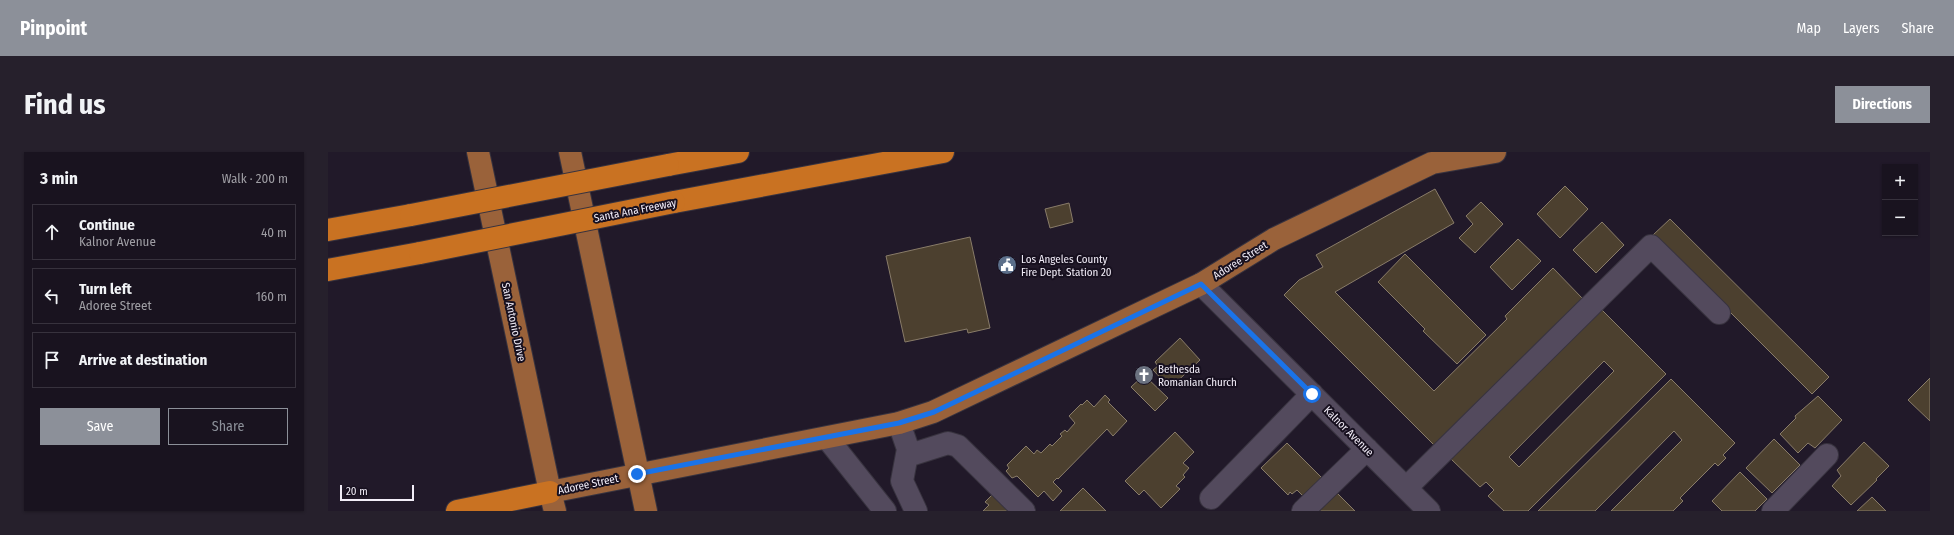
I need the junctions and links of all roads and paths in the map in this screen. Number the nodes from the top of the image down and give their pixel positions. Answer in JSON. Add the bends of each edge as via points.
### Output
{"nodes":[{"id":1,"x":478,"y":152,"type":"edge"},
{"id":2,"x":570,"y":152,"type":"edge"},
{"id":3,"x":738,"y":152,"type":"edge"},
{"id":4,"x":943,"y":152,"type":"edge"},
{"id":5,"x":1495,"y":152,"type":"edge"},
{"id":6,"x":328,"y":230,"type":"edge"},
{"id":7,"x":328,"y":270,"type":"edge"},
{"id":8,"x":1201,"y":284,"type":"junction"},
{"id":9,"x":1719,"y":313,"type":"dead end"},
{"id":10,"x":1312,"y":394,"type":"junction"},
{"id":11,"x":899,"y":423,"type":"junction"},
{"id":12,"x":827,"y":438,"type":"junction"},
{"id":13,"x":1367,"y":449,"type":"junction"},
{"id":14,"x":1827,"y":454,"type":"dead end"},
{"id":15,"x":907,"y":456,"type":"junction"},
{"id":16,"x":637,"y":474,"type":"junction"},
{"id":17,"x":1406,"y":488,"type":"junction"},
{"id":18,"x":1211,"y":498,"type":"dead end"},
{"id":19,"x":553,"y":502,"type":"edge"},
{"id":20,"x":457,"y":511,"type":"edge"},
{"id":21,"x":646,"y":511,"type":"edge"},
{"id":22,"x":884,"y":511,"type":"edge"},
{"id":23,"x":916,"y":511,"type":"edge"},
{"id":24,"x":1024,"y":511,"type":"edge"},
{"id":25,"x":1303,"y":511,"type":"edge"},
{"id":26,"x":1429,"y":511,"type":"edge"},
{"id":27,"x":1773,"y":511,"type":"edge"}],
"edges":[{"from":1,"to":19,"type":"main road","name":"San Antonio Drive"},
{"from":2,"to":16,"type":"main road"},
{"from":3,"to":6,"type":"highway","bridge":true},
{"from":4,"to":7,"type":"highway","name":"Santa Ana Freeway","bridge":true},
{"from":5,"to":8,"type":"main road","name":"Adoree Street","via":[[1432,163],[1274,239]]},
{"from":8,"to":10,"type":"street","name":"Kalnor Avenue"},
{"from":8,"to":11,"type":"main road","name":"Adoree Street","via":[[934,412]]},
{"from":9,"to":17,"type":"street","via":[[1651,246]]},
{"from":10,"to":13,"type":"street","name":"Kalnor Avenue"},
{"from":10,"to":18,"type":"street"},
{"from":11,"to":12,"type":"main road","name":"Adoree Street"},
{"from":11,"to":15,"type":"street","via":[[908,449]]},
{"from":12,"to":16,"type":"main road","name":"Adoree Street"},
{"from":12,"to":22,"type":"street"},
{"from":13,"to":17,"type":"street","name":"Kalnor Avenue"},
{"from":13,"to":25,"type":"street"},
{"from":14,"to":27,"type":"street"},
{"from":15,"to":23,"type":"street","via":[[902,481]]},
{"from":15,"to":24,"type":"street","via":[[948,443],[958,446]]},
{"from":16,"to":19,"type":"main road","name":"Adoree Street"},
{"from":16,"to":21,"type":"main road"},
{"from":17,"to":26,"type":"street","name":"Kalnor Avenue"},
{"from":19,"to":20,"type":"highway"}]}
